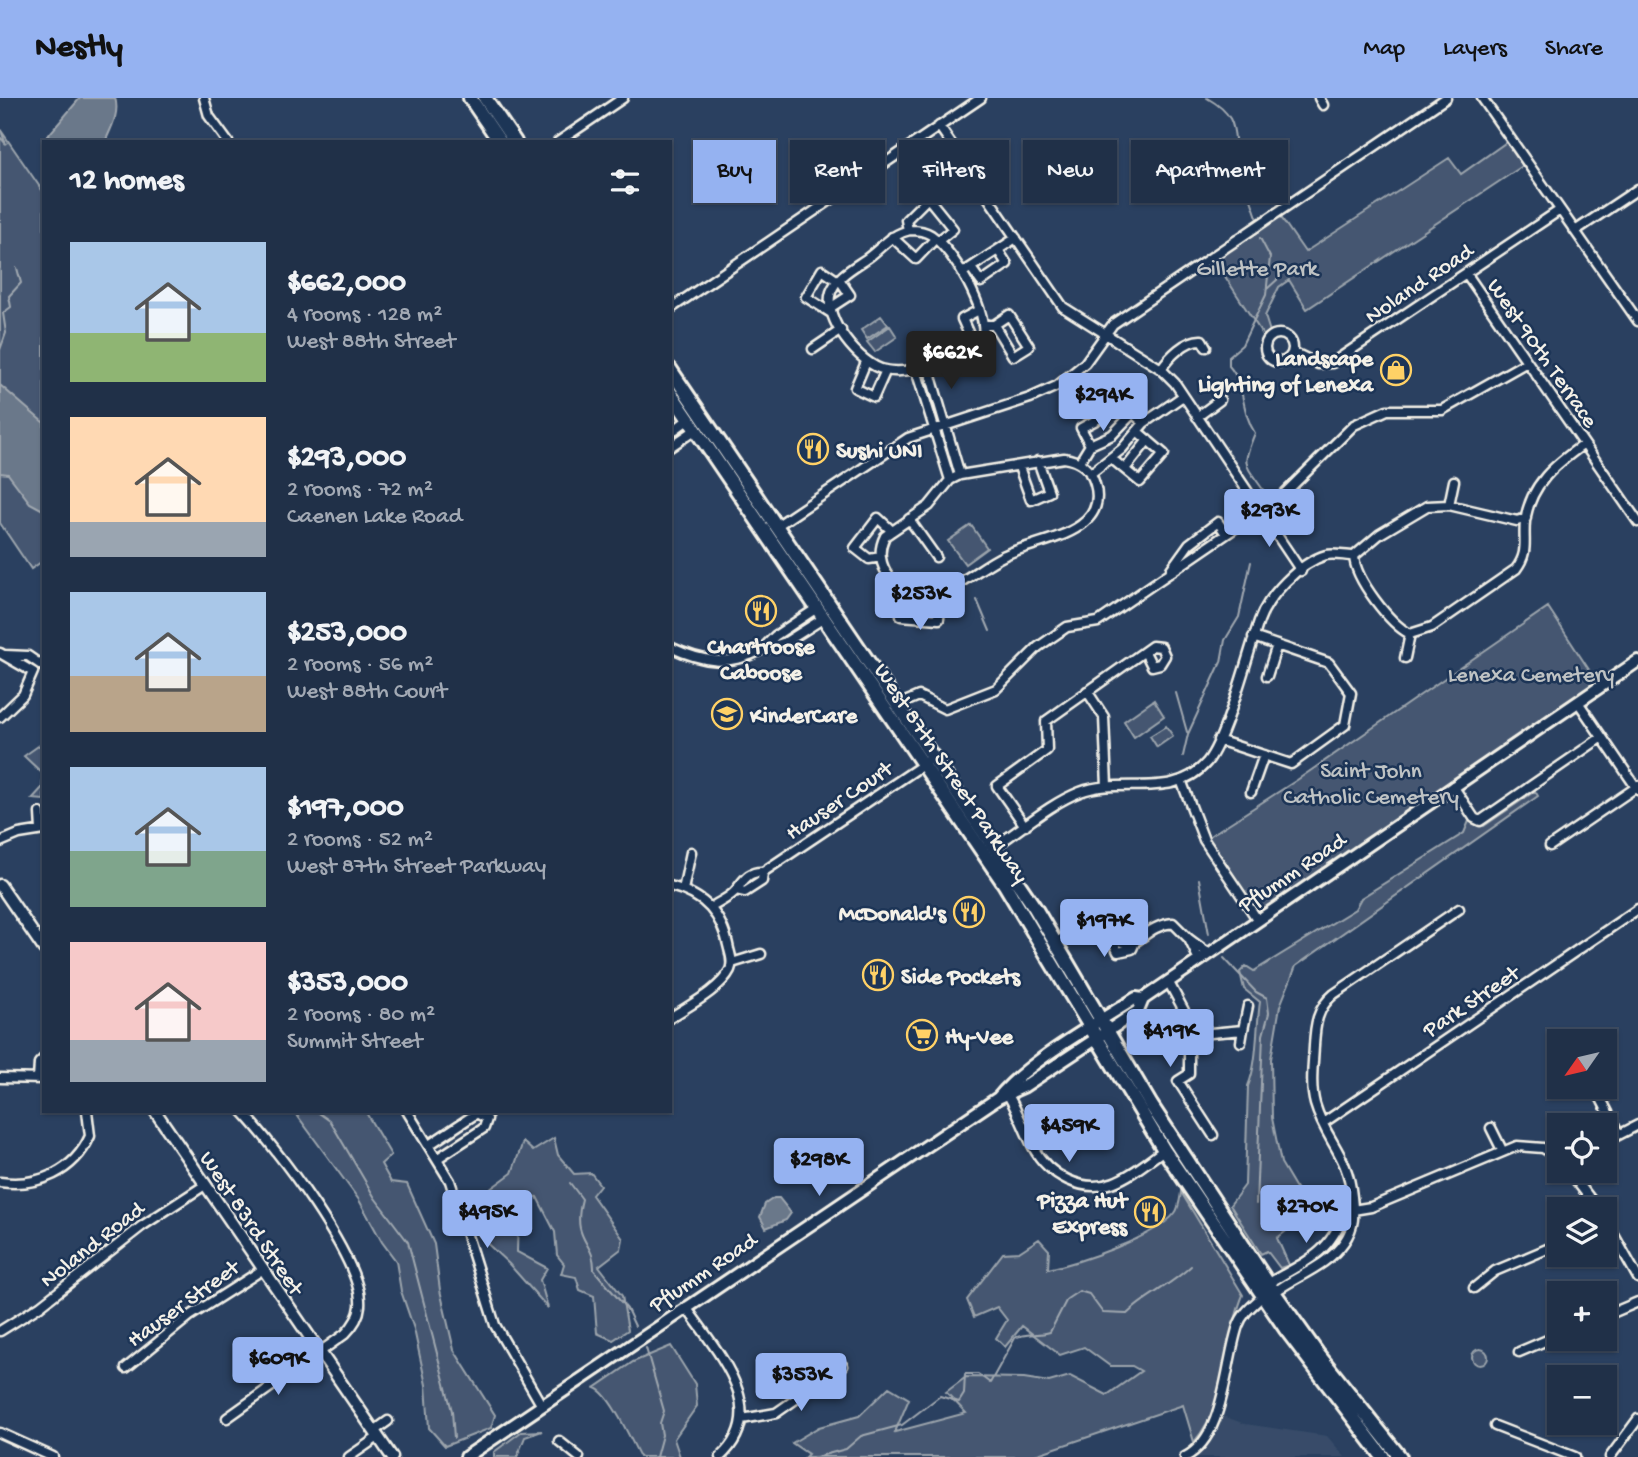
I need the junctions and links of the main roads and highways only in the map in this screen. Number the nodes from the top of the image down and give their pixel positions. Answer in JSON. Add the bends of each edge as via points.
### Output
{"nodes":[{"id":1,"x":470,"y":98,"type":"edge"},
{"id":2,"x":485,"y":98,"type":"edge"},
{"id":3,"x":499,"y":140,"type":"edge"},
{"id":4,"x":514,"y":140,"type":"edge"},
{"id":5,"x":672,"y":372,"type":"edge"},
{"id":6,"x":672,"y":395,"type":"edge"},
{"id":7,"x":692,"y":425,"type":"junction"},
{"id":8,"x":730,"y":458,"type":"junction"},
{"id":9,"x":772,"y":530,"type":"junction"},
{"id":10,"x":821,"y":613,"type":"junction"},
{"id":11,"x":1638,"y":661,"type":"edge"},
{"id":12,"x":869,"y":663,"type":"junction"},
{"id":13,"x":928,"y":761,"type":"junction"},
{"id":14,"x":1100,"y":1028,"type":"junction"},
{"id":15,"x":1164,"y":1150,"type":"junction"},
{"id":16,"x":1217,"y":1206,"type":"junction"},
{"id":17,"x":1267,"y":1292,"type":"junction"},
{"id":18,"x":466,"y":1457,"type":"edge"},
{"id":19,"x":1383,"y":1457,"type":"edge"},
{"id":20,"x":1399,"y":1457,"type":"edge"}],
"edges":[{"from":1,"to":3,"type":"main road"},
{"from":2,"to":4,"type":"main road"},
{"from":5,"to":8,"type":"main road","name":"West 87th Street Parkway"},
{"from":6,"to":7,"type":"main road","name":"West 87th Street Parkway"},
{"from":7,"to":8,"type":"main road","via":[[704,429]]},
{"from":7,"to":9,"type":"main road","name":"West 87th Street Parkway"},
{"from":8,"to":9,"type":"main road","name":"West 87th Street Parkway"},
{"from":9,"to":10,"type":"main road","name":"West 87th Street Parkway"},
{"from":9,"to":12,"type":"main road","name":"West 87th Street Parkway"},
{"from":10,"to":12,"type":"main road","via":[[831,615],[862,662]]},
{"from":10,"to":13,"type":"main road","name":"West 87th Street Parkway"},
{"from":11,"to":14,"type":"main road","name":"Pflumm Road","via":[[1168,981],[1143,999],[1141,1008]]},
{"from":12,"to":13,"type":"main road","name":"West 87th Street Parkway"},
{"from":13,"to":14,"type":"main road","name":"West 87th Street Parkway"},
{"from":13,"to":14,"type":"main road","name":"West 87th Street Parkway","via":[[994,847],[1055,943]]},
{"from":14,"to":15,"type":"main road","name":"West 87th Street Parkway"},
{"from":14,"to":16,"type":"main road","name":"West 87th Street Parkway"},
{"from":14,"to":18,"type":"main road","name":"Pflumm Road"},
{"from":15,"to":16,"type":"main road","via":[[1177,1155],[1205,1198]]},
{"from":15,"to":17,"type":"main road","name":"West 87th Street Parkway"},
{"from":16,"to":17,"type":"main road","name":"West 87th Street Parkway"},
{"from":17,"to":19,"type":"main road","name":"West 87th Street Parkway"},
{"from":17,"to":20,"type":"main road","name":"West 87th Street Parkway"}]}
